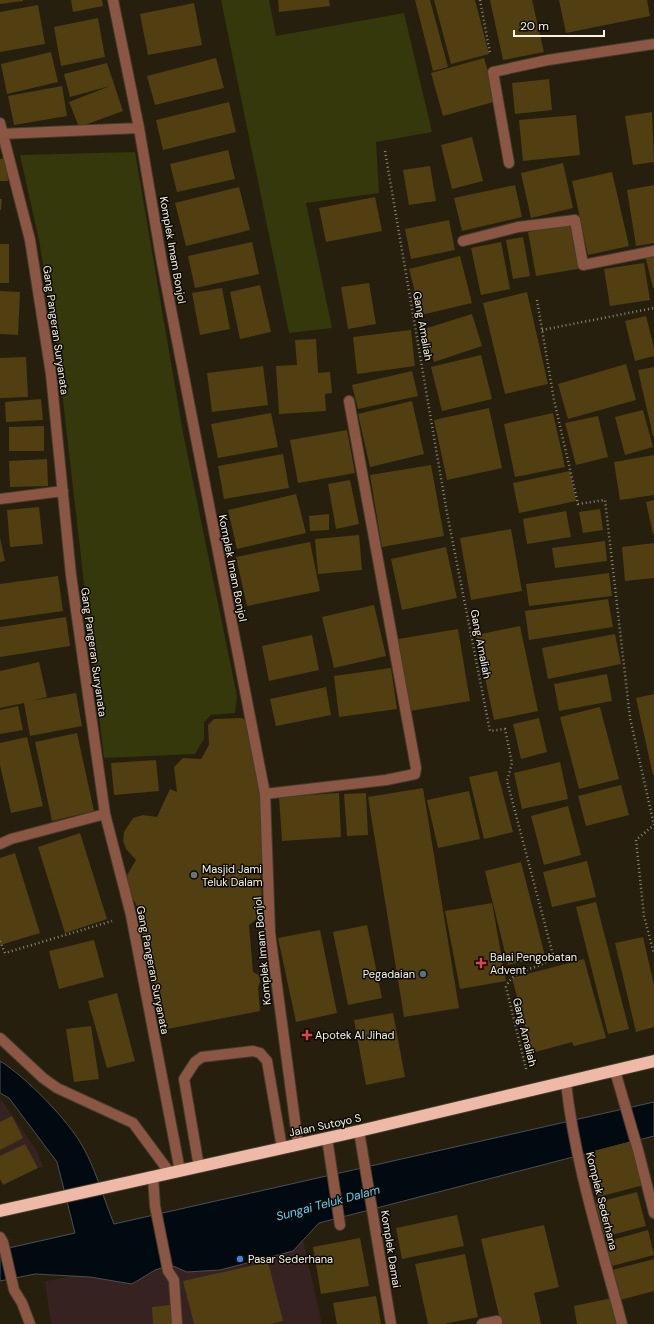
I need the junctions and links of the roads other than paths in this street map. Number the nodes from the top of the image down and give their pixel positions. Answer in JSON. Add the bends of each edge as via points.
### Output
{"nodes":[{"id":1,"x":113,"y":0,"type":"edge"},
{"id":2,"x":654,"y":44,"type":"edge"},
{"id":3,"x":0,"y":123,"type":"edge"},
{"id":4,"x":139,"y":128,"type":"junction"},
{"id":5,"x":1,"y":134,"type":"edge"},
{"id":6,"x":509,"y":163,"type":"dead end"},
{"id":7,"x":463,"y":241,"type":"dead end"},
{"id":8,"x":654,"y":251,"type":"edge"},
{"id":9,"x":349,"y":401,"type":"dead end"},
{"id":10,"x":63,"y":491,"type":"junction"},
{"id":11,"x":0,"y":498,"type":"edge"},
{"id":12,"x":265,"y":794,"type":"junction"},
{"id":13,"x":105,"y":814,"type":"junction"},
{"id":14,"x":0,"y":844,"type":"edge"},
{"id":15,"x":0,"y":1038,"type":"edge"},
{"id":16,"x":654,"y":1062,"type":"edge"},
{"id":17,"x":615,"y":1071,"type":"junction"},
{"id":18,"x":566,"y":1083,"type":"junction"},
{"id":19,"x":359,"y":1131,"type":"junction"},
{"id":20,"x":327,"y":1138,"type":"junction"},
{"id":21,"x":298,"y":1144,"type":"junction"},
{"id":22,"x":282,"y":1148,"type":"junction"},
{"id":23,"x":200,"y":1167,"type":"junction"},
{"id":24,"x":175,"y":1172,"type":"junction"},
{"id":25,"x":153,"y":1177,"type":"junction"},
{"id":26,"x":0,"y":1211,"type":"edge"},
{"id":27,"x":654,"y":1213,"type":"edge"},
{"id":28,"x":340,"y":1225,"type":"dead end"},
{"id":29,"x":2,"y":1240,"type":"edge"},
{"id":30,"x":30,"y":1324,"type":"edge"},
{"id":31,"x":177,"y":1324,"type":"edge"},
{"id":32,"x":391,"y":1324,"type":"edge"},
{"id":33,"x":482,"y":1324,"type":"edge"},
{"id":34,"x":497,"y":1324,"type":"edge"},
{"id":35,"x":622,"y":1324,"type":"edge"}],
"edges":[{"from":1,"to":4,"type":"street","name":"Komplek Imam Bonjol"},
{"from":2,"to":6,"type":"street","via":[[548,60],[493,72]]},
{"from":3,"to":5,"type":"street","name":"Gang Pangeran Suryanata"},
{"from":4,"to":5,"type":"street"},
{"from":4,"to":12,"type":"street","name":"Komplek Imam Bonjol","via":[[162,263]]},
{"from":5,"to":10,"type":"street","name":"Gang Pangeran Suryanata","via":[[30,240],[51,374]]},
{"from":7,"to":8,"type":"street","via":[[518,227],[575,220],[583,265]]},
{"from":9,"to":12,"type":"street","via":[[416,768],[415,774],[386,780]]},
{"from":10,"to":11,"type":"street"},
{"from":10,"to":13,"type":"street","name":"Gang Pangeran Suryanata","via":[[71,575]]},
{"from":12,"to":21,"type":"street","name":"Komplek Imam Bonjol","via":[[270,933]]},
{"from":13,"to":14,"type":"street"},
{"from":13,"to":24,"type":"street","name":"Gang Pangeran Suryanata","via":[[131,915]]},
{"from":15,"to":24,"type":"street","via":[[57,1088],[133,1123]]},
{"from":16,"to":17,"type":"highway","name":"Jalan Sutoyo S"},
{"from":17,"to":18,"type":"highway","name":"Jalan Sutoyo S"},
{"from":17,"to":27,"type":"street"},
{"from":18,"to":19,"type":"highway","name":"Jalan Sutoyo S"},
{"from":18,"to":35,"type":"street","name":"Komplek Sederhana","via":[[569,1114],[580,1165]]},
{"from":19,"to":20,"type":"highway","name":"Jalan Sutoyo S"},
{"from":19,"to":32,"type":"street","name":"Komplek Damai"},
{"from":20,"to":21,"type":"highway","name":"Jalan Sutoyo S"},
{"from":20,"to":28,"type":"street"},
{"from":21,"to":22,"type":"highway","name":"Jalan Sutoyo S"},
{"from":22,"to":23,"type":"highway","name":"Jalan Sutoyo S"},
{"from":22,"to":23,"type":"street","via":[[267,1061],[262,1055],[253,1051],[202,1057],[195,1062],[184,1079]]},
{"from":23,"to":24,"type":"highway","name":"Jalan Sutoyo S"},
{"from":24,"to":25,"type":"highway","name":"Jalan Sutoyo S"},
{"from":25,"to":26,"type":"highway","name":"Jalan Sutoyo S"},
{"from":25,"to":31,"type":"street","via":[[155,1206],[168,1271],[174,1280]]},
{"from":29,"to":30,"type":"street","via":[[14,1290]]},
{"from":33,"to":34,"type":"street","via":[[497,1321]]}]}
